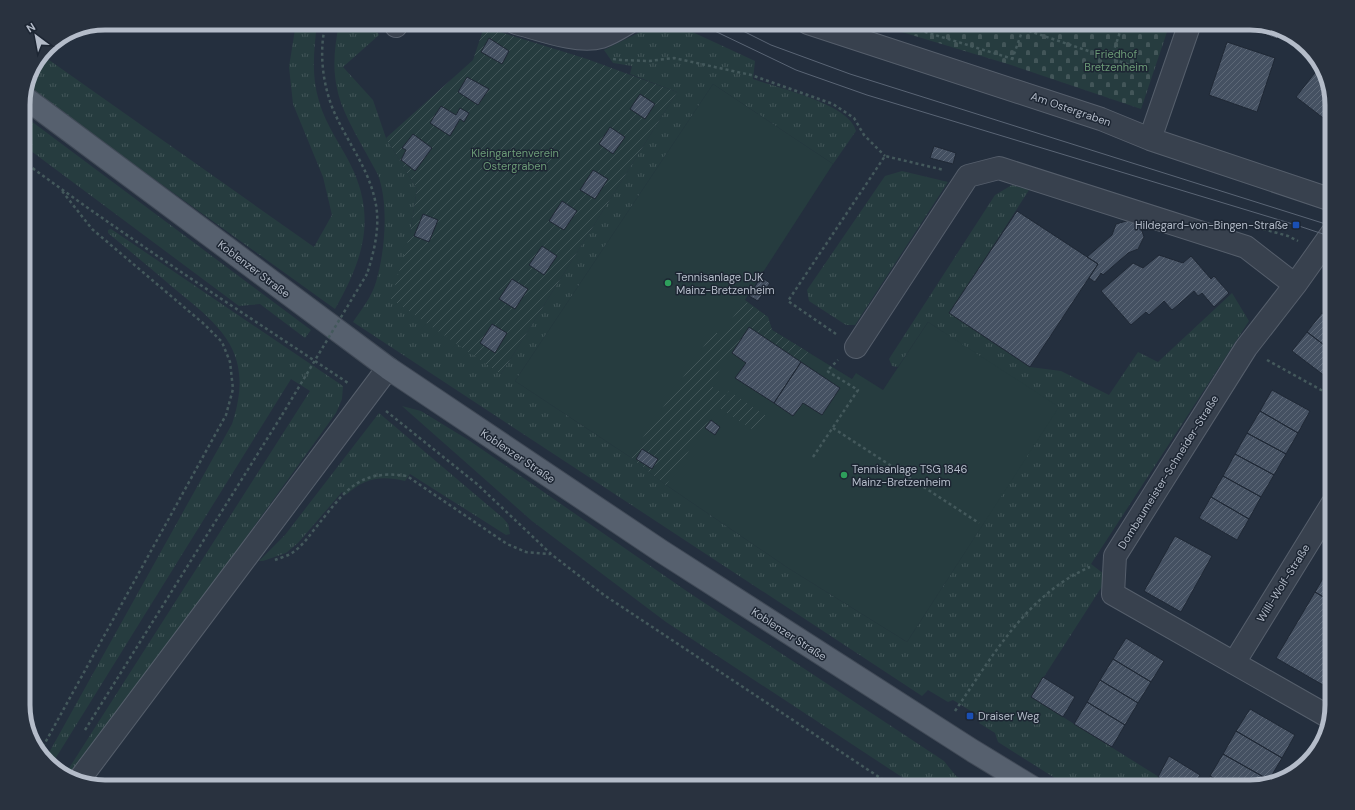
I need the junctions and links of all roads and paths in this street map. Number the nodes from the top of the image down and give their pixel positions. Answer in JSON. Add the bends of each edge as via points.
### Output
{"nodes":[{"id":1,"x":325,"y":30,"type":"edge"},
{"id":2,"x":540,"y":30,"type":"edge"},
{"id":3,"x":614,"y":30,"type":"edge"},
{"id":4,"x":829,"y":30,"type":"edge"},
{"id":5,"x":918,"y":30,"type":"edge"},
{"id":6,"x":1023,"y":30,"type":"edge"},
{"id":7,"x":1026,"y":30,"type":"edge"},
{"id":8,"x":1121,"y":30,"type":"edge"},
{"id":9,"x":1188,"y":30,"type":"edge"},
{"id":10,"x":606,"y":57,"type":"dead end"},
{"id":11,"x":1111,"y":59,"type":"junction"},
{"id":12,"x":1013,"y":60,"type":"junction"},
{"id":13,"x":1011,"y":65,"type":"dead end"},
{"id":14,"x":1171,"y":79,"type":"junction"},
{"id":15,"x":30,"y":101,"type":"edge"},
{"id":16,"x":1150,"y":139,"type":"junction"},
{"id":17,"x":885,"y":156,"type":"junction"},
{"id":18,"x":30,"y":166,"type":"edge"},
{"id":19,"x":968,"y":176,"type":"junction"},
{"id":20,"x":60,"y":188,"type":"junction"},
{"id":21,"x":1325,"y":198,"type":"edge"},
{"id":22,"x":1325,"y":243,"type":"edge"},
{"id":23,"x":1295,"y":285,"type":"junction"},
{"id":24,"x":856,"y":348,"type":"junction"},
{"id":25,"x":1268,"y":360,"type":"dead end"},
{"id":26,"x":388,"y":368,"type":"junction"},
{"id":27,"x":1325,"y":392,"type":"edge"},
{"id":28,"x":366,"y":395,"type":"junction"},
{"id":29,"x":833,"y":428,"type":"junction"},
{"id":30,"x":813,"y":457,"type":"dead end"},
{"id":31,"x":1325,"y":515,"type":"edge"},
{"id":32,"x":980,"y":523,"type":"dead end"},
{"id":33,"x":551,"y":554,"type":"junction"},
{"id":34,"x":1115,"y":556,"type":"junction"},
{"id":35,"x":244,"y":560,"type":"junction"},
{"id":36,"x":1234,"y":663,"type":"junction"},
{"id":37,"x":954,"y":712,"type":"dead end"},
{"id":38,"x":1324,"y":714,"type":"edge"},
{"id":39,"x":84,"y":731,"type":"dead end"},
{"id":40,"x":43,"y":747,"type":"edge"},
{"id":41,"x":83,"y":776,"type":"edge"},
{"id":42,"x":883,"y":780,"type":"edge"},
{"id":43,"x":1021,"y":780,"type":"edge"}],
"edges":[{"from":1,"to":39,"type":"path","bridge":true,"via":[[323,49],[326,87],[335,115],[362,162],[376,206],[376,233],[367,274]]},
{"from":2,"to":3,"type":"street","via":[[591,39]]},
{"from":4,"to":16,"type":"street","name":"Am Ostergraben","via":[[1101,119]]},
{"from":5,"to":12,"type":"path"},
{"from":6,"to":12,"type":"path"},
{"from":7,"to":11,"type":"path"},
{"from":8,"to":11,"type":"path"},
{"from":9,"to":14,"type":"street"},
{"from":10,"to":17,"type":"path","via":[[648,61],[674,58],[751,75],[811,96],[844,110],[854,118],[864,135]]},
{"from":11,"to":14,"type":"path"},
{"from":12,"to":13,"type":"path"},
{"from":14,"to":16,"type":"street"},
{"from":15,"to":26,"type":"main road","name":"Koblenzer Straße"},
{"from":16,"to":21,"type":"street","name":"Am Ostergraben"},
{"from":17,"to":19,"type":"path"},
{"from":17,"to":24,"type":"path","via":[[788,301]]},
{"from":18,"to":20,"type":"path"},
{"from":19,"to":23,"type":"street","via":[[999,168],[1246,247]]},
{"from":19,"to":24,"type":"street"},
{"from":20,"to":28,"type":"path"},
{"from":20,"to":40,"type":"path","via":[[92,229],[222,342],[230,362],[233,389],[226,415]]},
{"from":22,"to":23,"type":"street","name":"Dombaumeister-Schneider-Straße"},
{"from":23,"to":34,"type":"street","name":"Dombaumeister-Schneider-Straße","via":[[1246,348]]},
{"from":24,"to":29,"type":"path","via":[[830,366],[828,371],[858,390]]},
{"from":25,"to":27,"type":"path"},
{"from":26,"to":28,"type":"street"},
{"from":26,"to":43,"type":"main road","name":"Koblenzer Straße","via":[[661,551]]},
{"from":28,"to":33,"type":"path","via":[[477,484]]},
{"from":28,"to":35,"type":"street"},
{"from":29,"to":30,"type":"path"},
{"from":29,"to":32,"type":"path"},
{"from":31,"to":36,"type":"street","name":"Willi-Wolf-Straße"},
{"from":33,"to":35,"type":"path","via":[[526,552],[507,544],[407,476],[389,473],[370,476],[346,491],[301,546],[291,554],[257,566]]},
{"from":33,"to":42,"type":"path","via":[[604,595]]},
{"from":34,"to":36,"type":"street","name":"Dombaumeister-Schneider-Straße","via":[[1113,594]]},
{"from":34,"to":37,"type":"path","via":[[1062,582],[1036,603],[1008,634]]},
{"from":35,"to":41,"type":"street"},
{"from":36,"to":38,"type":"street","name":"Dombaumeister-Schneider-Straße"}]}
